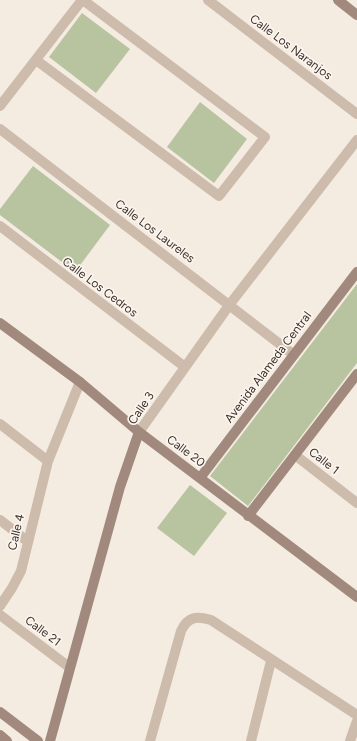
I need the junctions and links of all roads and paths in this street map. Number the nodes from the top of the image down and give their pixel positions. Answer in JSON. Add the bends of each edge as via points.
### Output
{"nodes":[{"id":1,"x":82,"y":0,"type":"edge"},
{"id":2,"x":208,"y":0,"type":"edge"},
{"id":3,"x":338,"y":0,"type":"edge"},
{"id":4,"x":357,"y":15,"type":"edge"},
{"id":5,"x":36,"y":60,"type":"junction"},
{"id":6,"x":0,"y":106,"type":"edge"},
{"id":7,"x":357,"y":114,"type":"edge"},
{"id":8,"x":0,"y":130,"type":"edge"},
{"id":9,"x":357,"y":140,"type":"edge"},
{"id":10,"x":0,"y":226,"type":"edge"},
{"id":11,"x":357,"y":272,"type":"edge"},
{"id":12,"x":230,"y":304,"type":"junction"},
{"id":13,"x":0,"y":323,"type":"edge"},
{"id":14,"x":294,"y":355,"type":"junction"},
{"id":15,"x":185,"y":367,"type":"junction"},
{"id":16,"x":357,"y":374,"type":"edge"},
{"id":17,"x":80,"y":382,"type":"junction"},
{"id":18,"x":0,"y":424,"type":"edge"},
{"id":19,"x":139,"y":432,"type":"junction"},
{"id":20,"x":295,"y":455,"type":"junction"},
{"id":21,"x":48,"y":461,"type":"junction"},
{"id":22,"x":200,"y":478,"type":"junction"},
{"id":23,"x":357,"y":503,"type":"edge"},
{"id":24,"x":248,"y":516,"type":"junction"},
{"id":25,"x":0,"y":520,"type":"edge"},
{"id":26,"x":27,"y":541,"type":"junction"},
{"id":27,"x":357,"y":598,"type":"edge"},
{"id":28,"x":0,"y":606,"type":"edge"},
{"id":29,"x":0,"y":615,"type":"edge"},
{"id":30,"x":271,"y":661,"type":"junction"},
{"id":31,"x":70,"y":667,"type":"junction"},
{"id":32,"x":0,"y":712,"type":"edge"},
{"id":33,"x":357,"y":715,"type":"edge"},
{"id":34,"x":357,"y":720,"type":"edge"},
{"id":35,"x":0,"y":735,"type":"edge"},
{"id":36,"x":7,"y":741,"type":"edge"},
{"id":37,"x":38,"y":741,"type":"edge"},
{"id":38,"x":50,"y":741,"type":"edge"},
{"id":39,"x":150,"y":741,"type":"edge"},
{"id":40,"x":251,"y":741,"type":"edge"},
{"id":41,"x":350,"y":741,"type":"edge"}],
"edges":[{"from":1,"to":5,"type":"street"},
{"from":1,"to":5,"type":"street","via":[[265,137],[219,196]]},
{"from":2,"to":7,"type":"street","name":"Calle Los Naranjos"},
{"from":3,"to":4,"type":"street"},
{"from":5,"to":6,"type":"street"},
{"from":8,"to":12,"type":"street","name":"Calle Los Laureles"},
{"from":9,"to":12,"type":"street","name":"Calle 3"},
{"from":10,"to":15,"type":"street","name":"Calle Los Cedros"},
{"from":11,"to":14,"type":"street","name":"Avenida Alameda Central"},
{"from":12,"to":14,"type":"street","name":"Calle Los Laureles"},
{"from":12,"to":15,"type":"street","name":"Calle 3"},
{"from":13,"to":17,"type":"street","name":"Calle 20"},
{"from":14,"to":22,"type":"street","name":"Avenida Alameda Central"},
{"from":15,"to":19,"type":"street","name":"Calle 3"},
{"from":16,"to":20,"type":"street"},
{"from":17,"to":19,"type":"street","name":"Calle 20"},
{"from":17,"to":21,"type":"street","name":"Calle 4"},
{"from":18,"to":21,"type":"street"},
{"from":19,"to":22,"type":"street","name":"Calle 20"},
{"from":19,"to":31,"type":"street","name":"Calle 3","via":[[120,487]]},
{"from":20,"to":23,"type":"street","name":"Calle 1"},
{"from":20,"to":24,"type":"street"},
{"from":21,"to":26,"type":"street","name":"Calle 4"},
{"from":22,"to":24,"type":"street","name":"Calle 20"},
{"from":24,"to":27,"type":"street","name":"Calle 20"},
{"from":25,"to":26,"type":"street"},
{"from":26,"to":28,"type":"street","name":"Calle 4","via":[[20,572]]},
{"from":29,"to":31,"type":"street","name":"Calle 21"},
{"from":30,"to":33,"type":"street"},
{"from":30,"to":39,"type":"street","via":[[211,620],[192,618],[185,623],[181,631]]},
{"from":30,"to":40,"type":"street"},
{"from":31,"to":38,"type":"street","name":"Calle 3"},
{"from":32,"to":37,"type":"street"},
{"from":34,"to":41,"type":"street"},
{"from":35,"to":36,"type":"street"}]}
